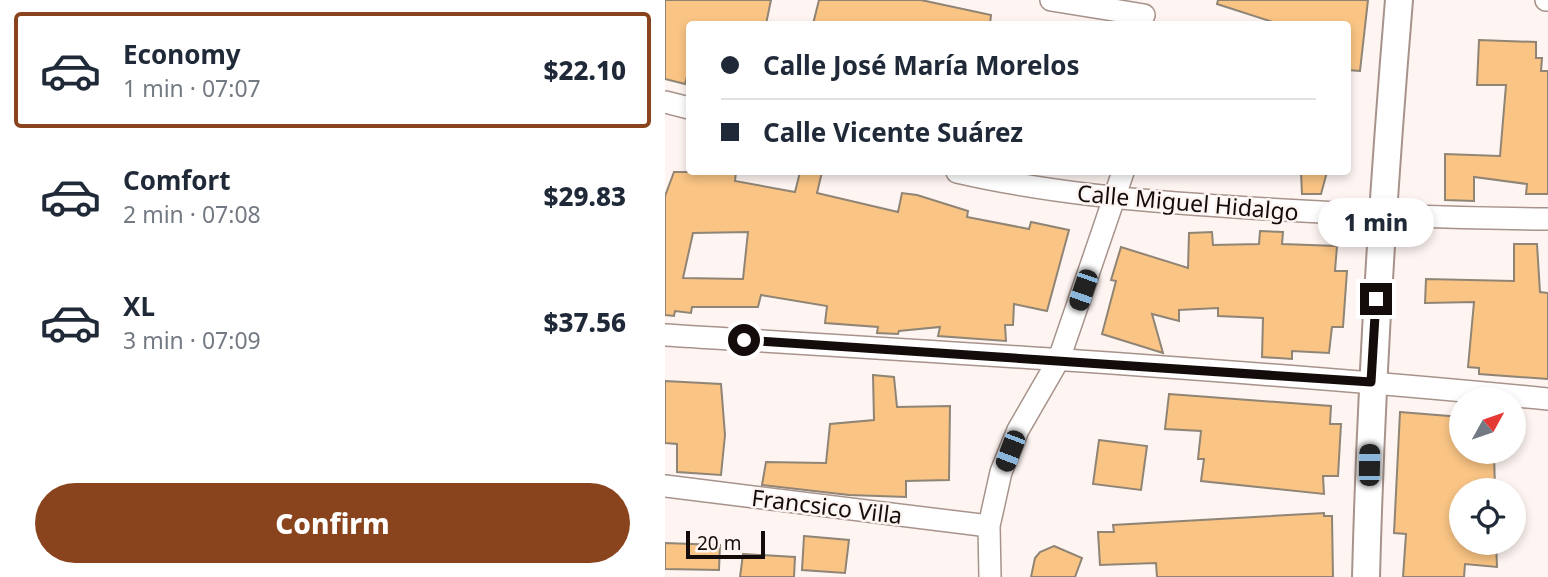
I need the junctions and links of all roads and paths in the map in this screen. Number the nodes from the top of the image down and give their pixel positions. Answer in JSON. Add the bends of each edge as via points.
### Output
{"nodes":[{"id":1,"x":1051,"y":0,"type":"edge"},
{"id":2,"x":1399,"y":0,"type":"edge"},
{"id":3,"x":1144,"y":13,"type":"edge"},
{"id":4,"x":665,"y":102,"type":"edge"},
{"id":5,"x":686,"y":107,"type":"edge"},
{"id":6,"x":970,"y":175,"type":"edge"},
{"id":7,"x":1122,"y":175,"type":"edge"},
{"id":8,"x":1114,"y":199,"type":"junction"},
{"id":9,"x":1381,"y":217,"type":"junction"},
{"id":10,"x":1548,"y":219,"type":"edge"},
{"id":11,"x":665,"y":335,"type":"edge"},
{"id":12,"x":1059,"y":359,"type":"junction"},
{"id":13,"x":1371,"y":382,"type":"junction"},
{"id":14,"x":1548,"y":399,"type":"edge"},
{"id":15,"x":665,"y":486,"type":"edge"},
{"id":16,"x":989,"y":526,"type":"junction"},
{"id":17,"x":990,"y":577,"type":"edge"},
{"id":18,"x":1366,"y":577,"type":"edge"}],
"edges":[{"from":1,"to":3,"type":"street"},
{"from":2,"to":9,"type":"street"},
{"from":4,"to":5,"type":"street"},
{"from":6,"to":8,"type":"street","name":"Calle Miguel Hidalgo"},
{"from":7,"to":8,"type":"street"},
{"from":8,"to":9,"type":"street","name":"Calle Miguel Hidalgo"},
{"from":8,"to":12,"type":"street"},
{"from":9,"to":10,"type":"street","name":"Calle Miguel Hidalgo"},
{"from":9,"to":13,"type":"street"},
{"from":11,"to":12,"type":"street"},
{"from":12,"to":13,"type":"street"},
{"from":12,"to":16,"type":"street","via":[[1018,430]]},
{"from":13,"to":14,"type":"street"},
{"from":13,"to":18,"type":"street"},
{"from":15,"to":16,"type":"street","name":"Francsico Villa"},
{"from":16,"to":17,"type":"street"}]}
